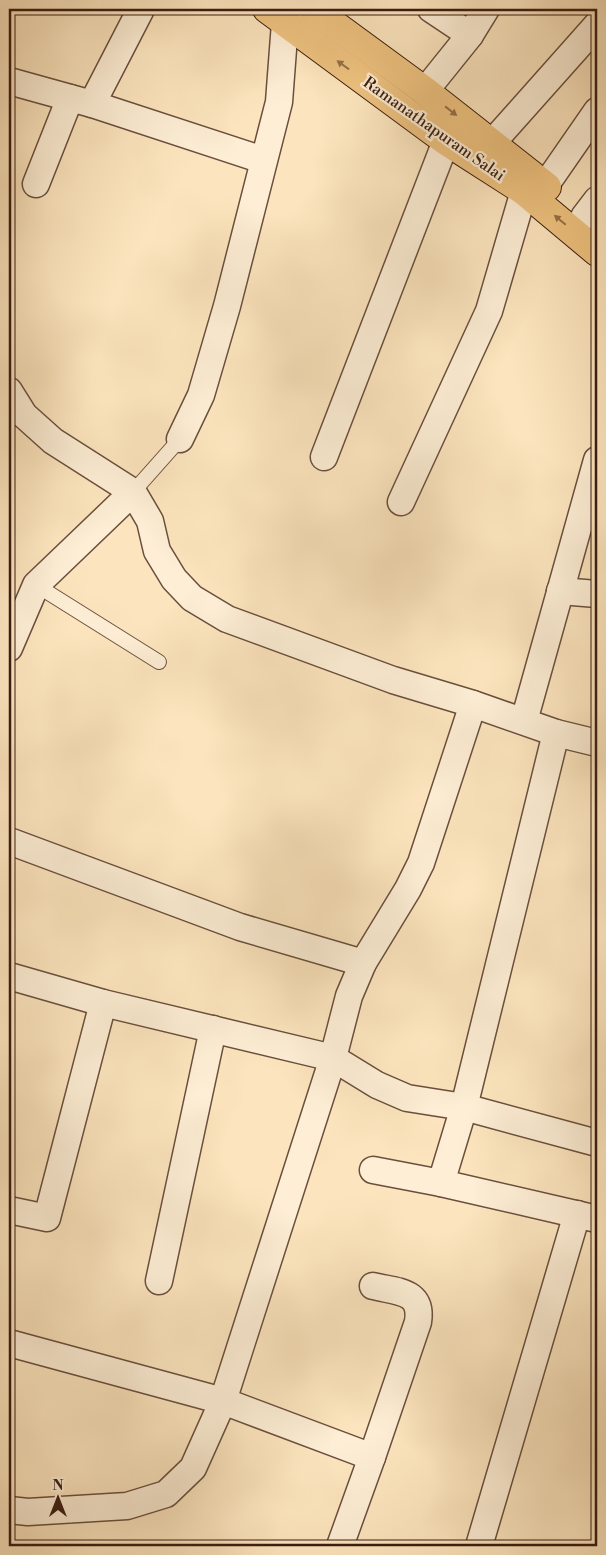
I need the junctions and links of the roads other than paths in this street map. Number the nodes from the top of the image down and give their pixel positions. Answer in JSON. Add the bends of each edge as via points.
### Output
{"nodes":[{"id":1,"x":141,"y":9,"type":"edge"},
{"id":2,"x":313,"y":9,"type":"edge"},
{"id":3,"x":431,"y":9,"type":"edge"},
{"id":4,"x":486,"y":9,"type":"edge"},
{"id":5,"x":281,"y":13,"type":"edge"},
{"id":6,"x":597,"y":25,"type":"edge"},
{"id":7,"x":470,"y":35,"type":"junction"},
{"id":8,"x":9,"y":81,"type":"edge"},
{"id":9,"x":424,"y":91,"type":"junction"},
{"id":10,"x":81,"y":101,"type":"junction"},
{"id":11,"x":597,"y":110,"type":"edge"},
{"id":12,"x":446,"y":141,"type":"junction"},
{"id":13,"x":492,"y":143,"type":"junction"},
{"id":14,"x":263,"y":160,"type":"junction"},
{"id":15,"x":36,"y":184,"type":"dead end"},
{"id":16,"x":535,"y":188,"type":"junction"},
{"id":17,"x":593,"y":215,"type":"edge"},
{"id":18,"x":597,"y":252,"type":"edge"},
{"id":19,"x":9,"y":391,"type":"edge"},
{"id":20,"x":180,"y":439,"type":"joint"},
{"id":21,"x":324,"y":456,"type":"dead end"},
{"id":22,"x":597,"y":460,"type":"edge"},
{"id":23,"x":133,"y":492,"type":"junction"},
{"id":24,"x":401,"y":502,"type":"dead end"},
{"id":25,"x":36,"y":585,"type":"junction"},
{"id":26,"x":560,"y":591,"type":"junction"},
{"id":27,"x":597,"y":594,"type":"edge"},
{"id":28,"x":9,"y":648,"type":"edge"},
{"id":29,"x":159,"y":662,"type":"dead end"},
{"id":30,"x":473,"y":704,"type":"junction"},
{"id":31,"x":524,"y":721,"type":"junction"},
{"id":32,"x":556,"y":733,"type":"junction"},
{"id":33,"x":597,"y":743,"type":"edge"},
{"id":34,"x":9,"y":841,"type":"edge"},
{"id":35,"x":362,"y":963,"type":"junction"},
{"id":36,"x":9,"y":976,"type":"edge"},
{"id":37,"x":103,"y":1003,"type":"junction"},
{"id":38,"x":213,"y":1029,"type":"junction"},
{"id":39,"x":333,"y":1058,"type":"junction"},
{"id":40,"x":464,"y":1107,"type":"junction"},
{"id":41,"x":597,"y":1143,"type":"edge"},
{"id":42,"x":373,"y":1170,"type":"dead end"},
{"id":43,"x":441,"y":1183,"type":"junction"},
{"id":44,"x":9,"y":1210,"type":"edge"},
{"id":45,"x":587,"y":1216,"type":"edge"},
{"id":46,"x":159,"y":1281,"type":"dead end"},
{"id":47,"x":373,"y":1286,"type":"dead end"},
{"id":48,"x":9,"y":1343,"type":"edge"},
{"id":49,"x":223,"y":1401,"type":"junction"},
{"id":50,"x":372,"y":1458,"type":"junction"},
{"id":51,"x":9,"y":1510,"type":"edge"},
{"id":52,"x":340,"y":1546,"type":"edge"},
{"id":53,"x":479,"y":1546,"type":"edge"}],
"edges":[{"from":1,"to":10,"type":"street"},
{"from":2,"to":9,"type":"highway","name":"Ramanathapuram Salai"},
{"from":3,"to":7,"type":"street"},
{"from":4,"to":7,"type":"street"},
{"from":12,"to":5,"type":"highway","name":"Ramanathapuram Salai","one_way":true},
{"from":5,"to":14,"type":"street","via":[[279,102]]},
{"from":6,"to":13,"type":"street"},
{"from":7,"to":9,"type":"street"},
{"from":8,"to":10,"type":"street"},
{"from":9,"to":13,"type":"highway","name":"Ramanathapuram Salai","one_way":true},
{"from":10,"to":14,"type":"street"},
{"from":10,"to":15,"type":"street"},
{"from":11,"to":16,"type":"street"},
{"from":12,"to":16,"type":"highway","name":"Ramanathapuram Salai"},
{"from":12,"to":21,"type":"street"},
{"from":13,"to":16,"type":"highway","name":"Ramanathapuram Salai"},
{"from":14,"to":20,"type":"street","via":[[201,395]]},
{"from":16,"to":17,"type":"highway","name":"Ramanathapuram Salai"},
{"from":18,"to":16,"type":"highway","name":"Ramanathapuram Salai","one_way":true},
{"from":16,"to":24,"type":"street","via":[[489,311]]},
{"from":19,"to":23,"type":"street","via":[[24,415],[53,441]]},
{"from":20,"to":23,"type":"lane"},
{"from":22,"to":26,"type":"street"},
{"from":23,"to":25,"type":"street"},
{"from":23,"to":30,"type":"street","via":[[150,521],[158,551],[174,579],[192,598],[227,619],[393,680]]},
{"from":25,"to":28,"type":"street"},
{"from":25,"to":29,"type":"lane"},
{"from":26,"to":27,"type":"street"},
{"from":26,"to":31,"type":"street"},
{"from":30,"to":31,"type":"street"},
{"from":30,"to":35,"type":"street","via":[[421,863]]},
{"from":31,"to":32,"type":"street"},
{"from":32,"to":33,"type":"street"},
{"from":32,"to":40,"type":"street"},
{"from":34,"to":35,"type":"street","via":[[240,927]]},
{"from":35,"to":39,"type":"street"},
{"from":36,"to":37,"type":"street"},
{"from":37,"to":38,"type":"street"},
{"from":37,"to":44,"type":"street","via":[[46,1218]]},
{"from":38,"to":39,"type":"street"},
{"from":38,"to":46,"type":"street"},
{"from":39,"to":40,"type":"street","via":[[377,1085],[407,1098]]},
{"from":39,"to":49,"type":"street"},
{"from":40,"to":41,"type":"street"},
{"from":40,"to":43,"type":"street"},
{"from":42,"to":43,"type":"street"},
{"from":43,"to":45,"type":"street"},
{"from":45,"to":53,"type":"street"},
{"from":47,"to":50,"type":"street","via":[[413,1297],[419,1312]]},
{"from":48,"to":49,"type":"street"},
{"from":49,"to":50,"type":"street"},
{"from":49,"to":51,"type":"street","via":[[193,1468],[166,1494],[127,1506],[28,1512]]},
{"from":50,"to":52,"type":"street"}]}
